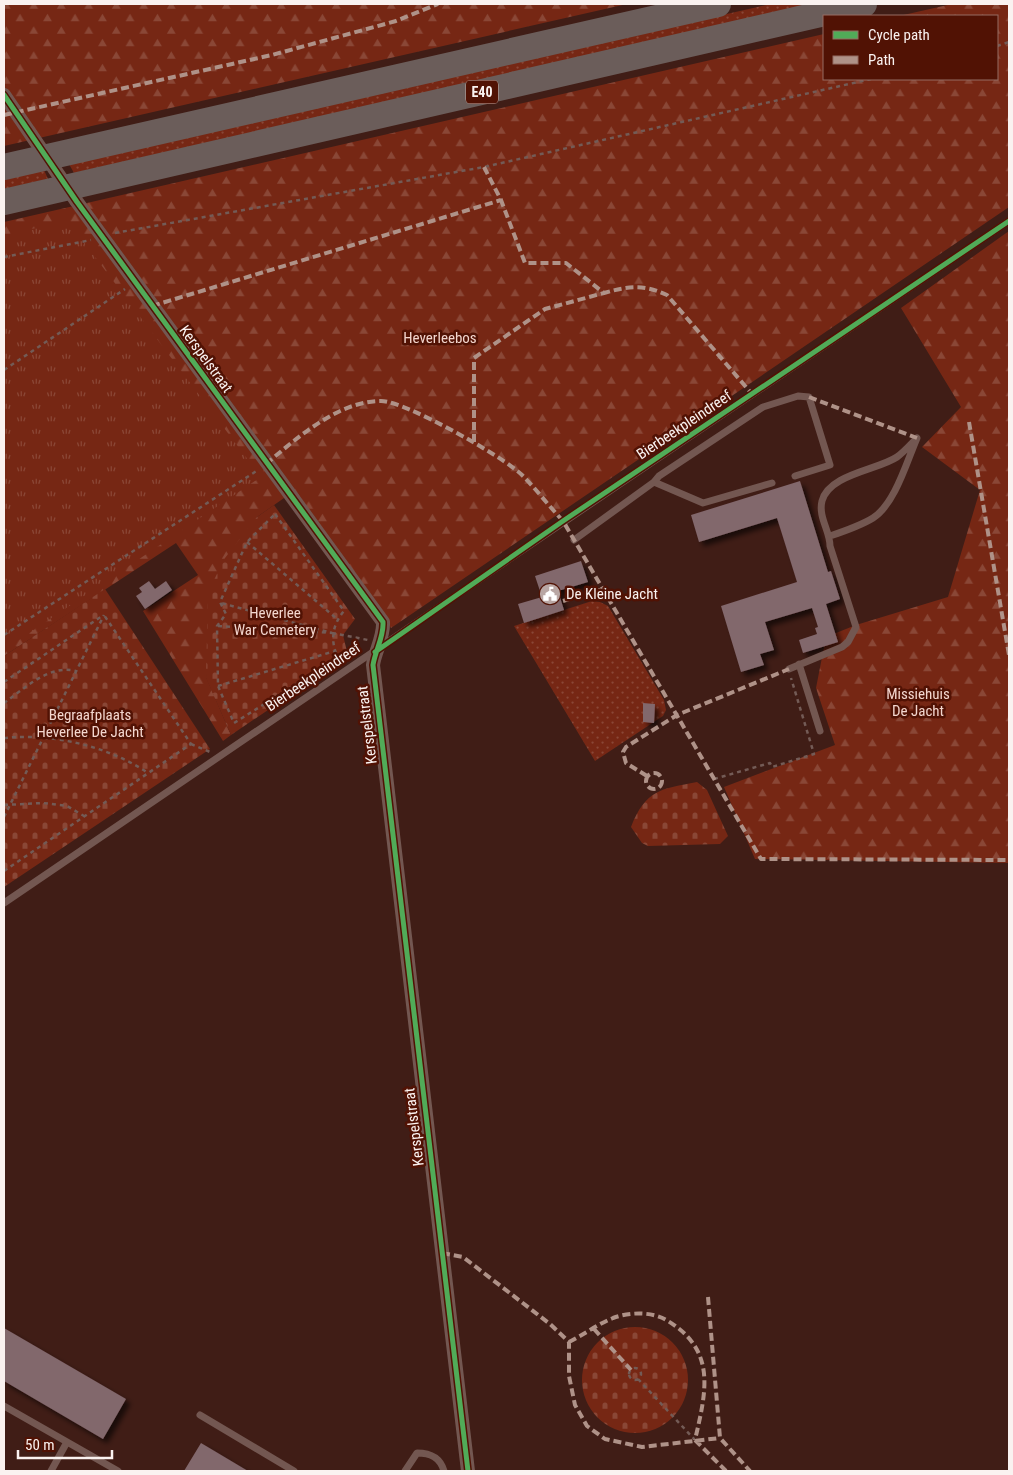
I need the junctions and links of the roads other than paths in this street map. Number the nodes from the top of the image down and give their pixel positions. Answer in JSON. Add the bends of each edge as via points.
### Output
{"nodes":[{"id":1,"x":718,"y":4,"type":"edge"},
{"id":2,"x":864,"y":4,"type":"edge"},
{"id":3,"x":4,"y":95,"type":"edge"},
{"id":4,"x":4,"y":167,"type":"edge"},
{"id":5,"x":13,"y":199,"type":"edge"},
{"id":6,"x":1009,"y":221,"type":"edge"},
{"id":7,"x":795,"y":476,"type":"dead end"},
{"id":8,"x":654,"y":482,"type":"junction"},
{"id":9,"x":772,"y":483,"type":"dead end"},
{"id":10,"x":830,"y":536,"type":"junction"},
{"id":11,"x":574,"y":540,"type":"dead end"},
{"id":12,"x":377,"y":647,"type":"junction"},
{"id":13,"x":799,"y":664,"type":"junction"},
{"id":14,"x":789,"y":669,"type":"road end"},
{"id":15,"x":820,"y":731,"type":"dead end"},
{"id":16,"x":4,"y":903,"type":"edge"},
{"id":17,"x":4,"y":1406,"type":"edge"},
{"id":18,"x":200,"y":1415,"type":"dead end"},
{"id":19,"x":67,"y":1442,"type":"junction"},
{"id":20,"x":51,"y":1471,"type":"edge"},
{"id":21,"x":118,"y":1471,"type":"edge"},
{"id":22,"x":294,"y":1471,"type":"edge"},
{"id":23,"x":406,"y":1471,"type":"edge"},
{"id":24,"x":444,"y":1471,"type":"edge"},
{"id":25,"x":468,"y":1471,"type":"edge"}],
"edges":[{"from":1,"to":4,"type":"highway","number":"E40"},
{"from":2,"to":5,"type":"highway","number":"E40"},
{"from":3,"to":12,"type":"street","name":"Kerspelstraat","via":[[101,235],[382,622],[384,631]]},
{"from":6,"to":12,"type":"lane","name":"Bierbeekpleindreef"},
{"from":7,"to":8,"type":"lane","via":[[830,465],[808,397],[798,396],[763,407]]},
{"from":8,"to":9,"type":"lane","via":[[702,503]]},
{"from":8,"to":11,"type":"lane"},
{"from":10,"to":10,"type":"lane","via":[[874,518],[883,509],[917,438],[897,457],[851,476],[827,491],[821,512]]},
{"from":10,"to":13,"type":"lane","via":[[830,546],[856,627],[842,647]]},
{"from":12,"to":16,"type":"lane","name":"Bierbeekpleindreef"},
{"from":12,"to":25,"type":"street","name":"Kerspelstraat","via":[[373,666]]},
{"from":13,"to":14,"type":"lane"},
{"from":13,"to":15,"type":"lane"},
{"from":17,"to":19,"type":"lane"},
{"from":18,"to":22,"type":"lane"},
{"from":19,"to":20,"type":"lane"},
{"from":19,"to":21,"type":"lane"},
{"from":23,"to":24,"type":"lane","via":[[417,1453],[429,1453],[442,1463]]}]}
